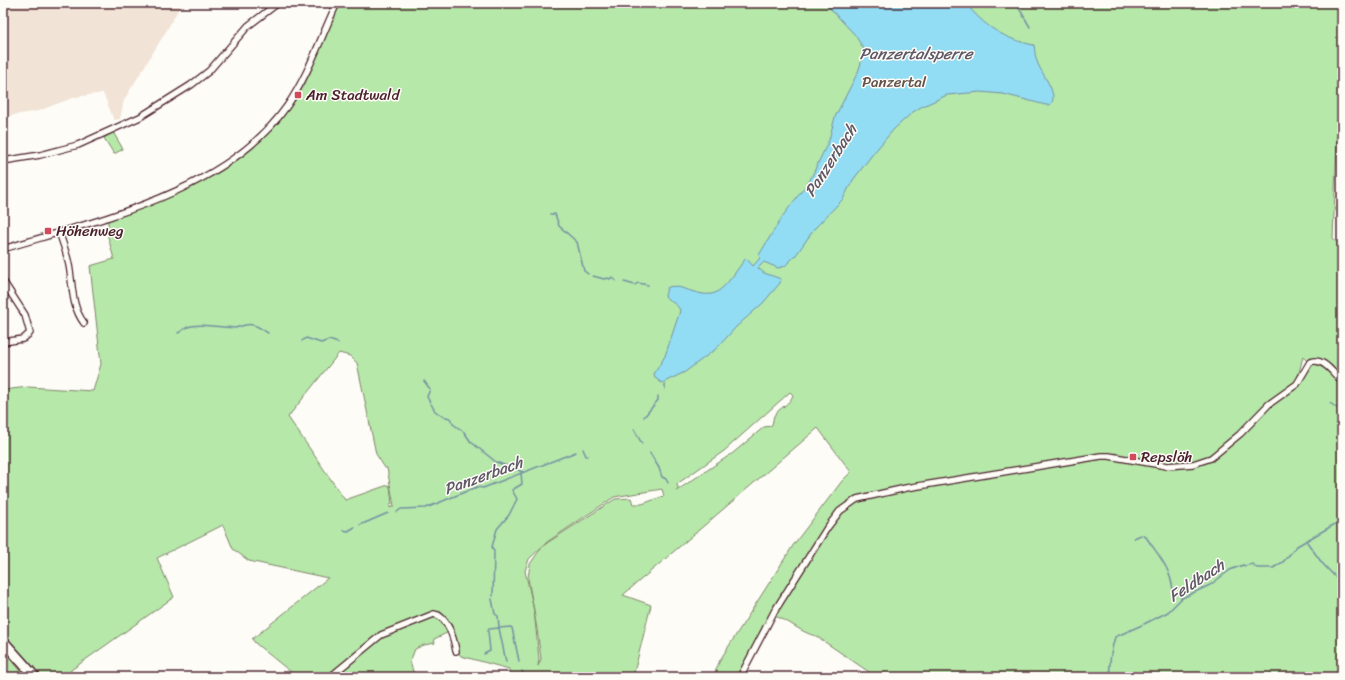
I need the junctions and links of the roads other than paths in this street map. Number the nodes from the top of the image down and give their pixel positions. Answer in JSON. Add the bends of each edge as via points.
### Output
{"nodes":[{"id":1,"x":278,"y":3,"type":"edge"},
{"id":2,"x":337,"y":3,"type":"edge"},
{"id":3,"x":3,"y":161,"type":"edge"},
{"id":4,"x":59,"y":232,"type":"junction"},
{"id":5,"x":3,"y":248,"type":"edge"},
{"id":6,"x":3,"y":280,"type":"edge"},
{"id":7,"x":84,"y":323,"type":"dead end"},
{"id":8,"x":3,"y":342,"type":"edge"},
{"id":9,"x":1342,"y":381,"type":"edge"},
{"id":10,"x":3,"y":641,"type":"edge"},
{"id":11,"x":456,"y":651,"type":"dead end"},
{"id":12,"x":35,"y":677,"type":"edge"},
{"id":13,"x":330,"y":677,"type":"edge"},
{"id":14,"x":740,"y":677,"type":"edge"}],
"edges":[{"from":1,"to":3,"type":"street","via":[[248,26],[209,71],[140,117],[78,145]]},
{"from":2,"to":4,"type":"street","via":[[294,96],[272,124],[253,142],[212,172],[176,192]]},
{"from":4,"to":5,"type":"street"},
{"from":4,"to":7,"type":"street","via":[[69,265],[78,315]]},
{"from":6,"to":8,"type":"street","via":[[24,315],[30,333],[23,339]]},
{"from":9,"to":14,"type":"street","via":[[1322,362],[1310,362],[1297,384],[1269,404],[1218,453],[1199,463],[1166,466],[1101,456],[864,496],[834,518],[774,612]]},
{"from":10,"to":12,"type":"main road"},
{"from":11,"to":13,"type":"street","via":[[448,627],[440,616],[434,614],[381,635]]}]}
